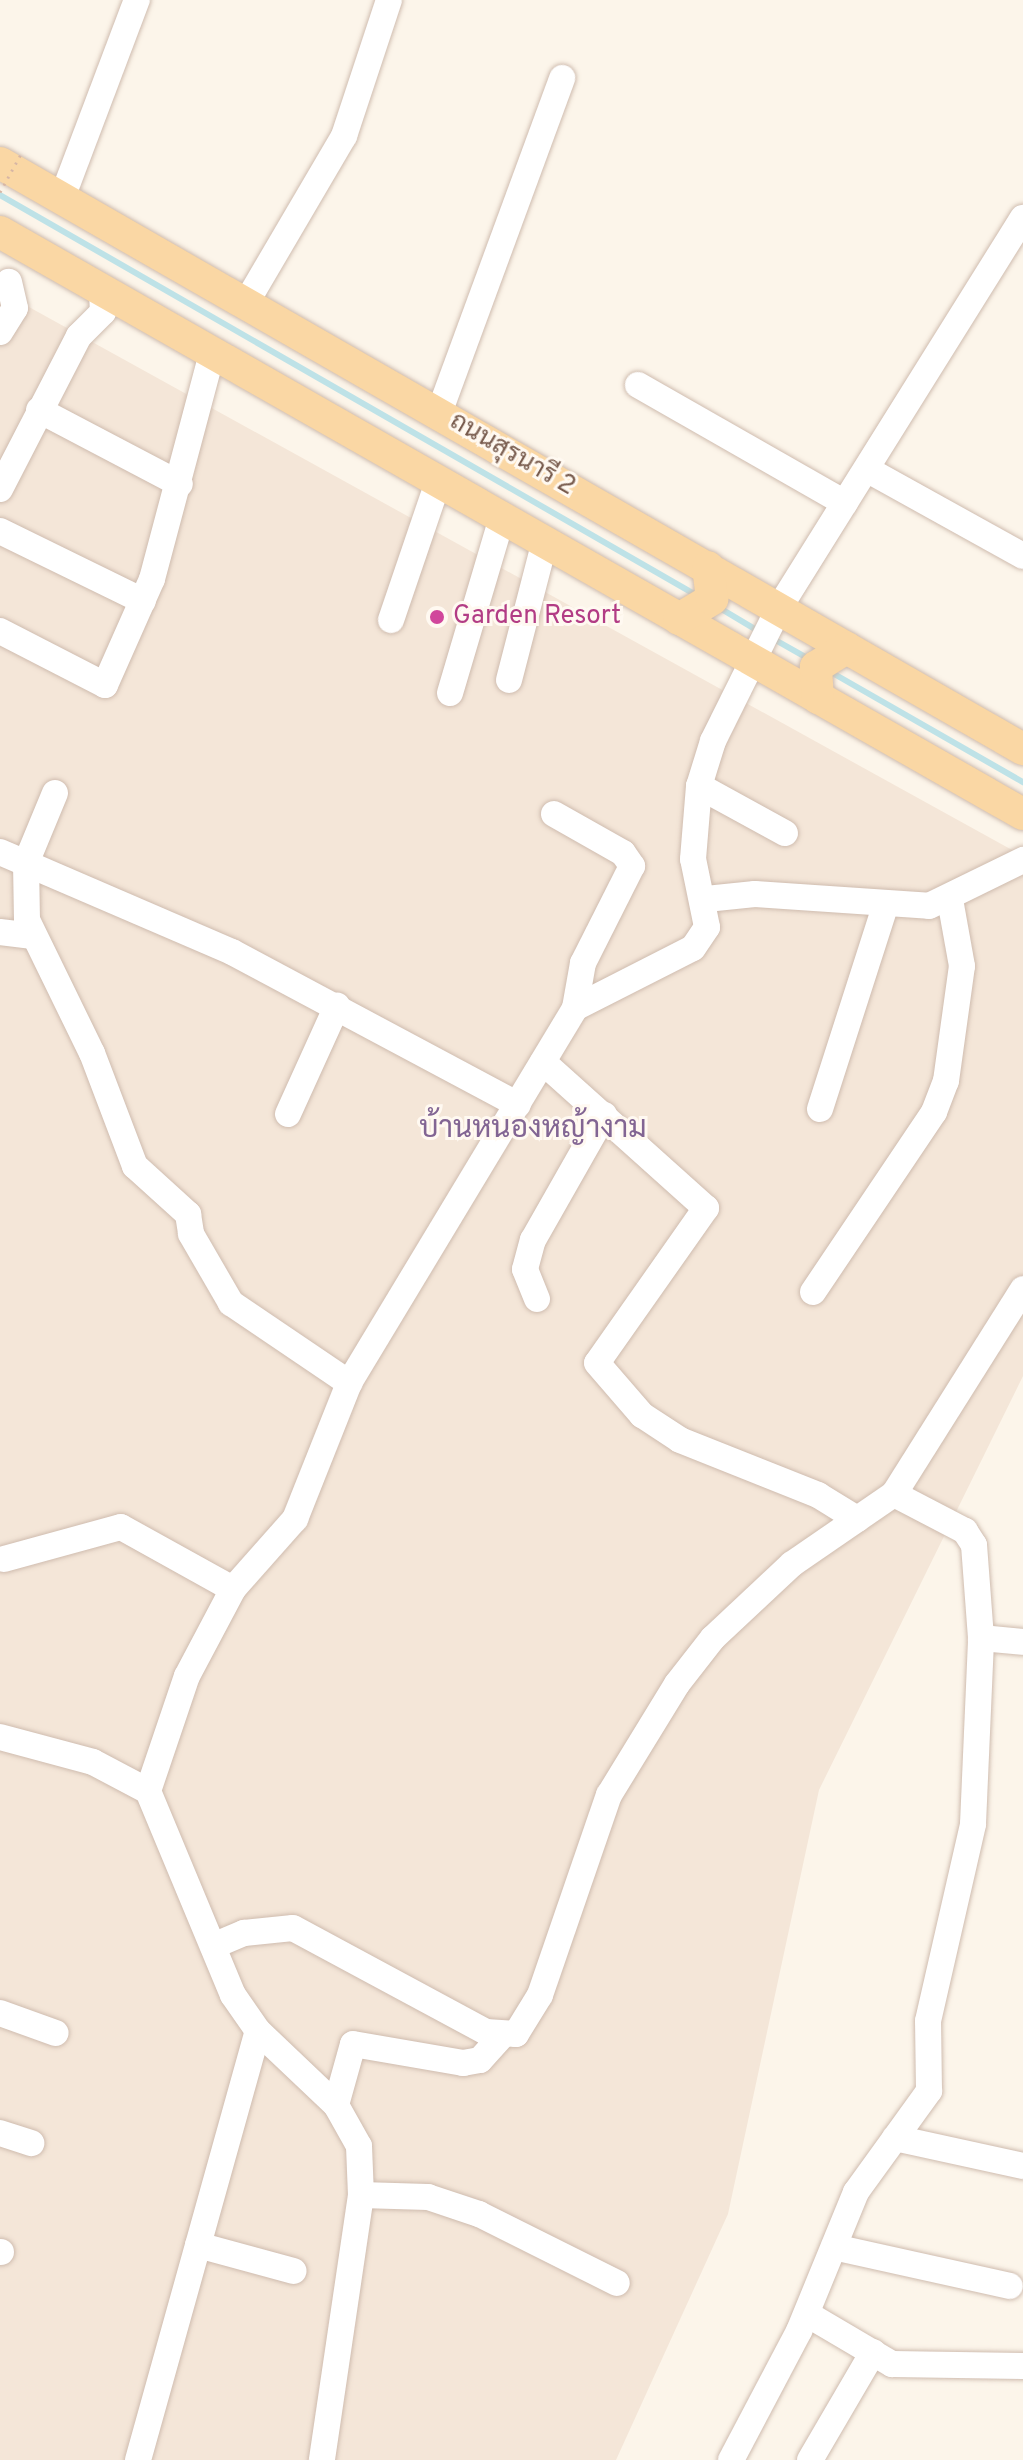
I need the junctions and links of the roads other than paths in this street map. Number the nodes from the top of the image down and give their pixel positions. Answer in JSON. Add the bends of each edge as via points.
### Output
{"nodes":[{"id":1,"x":137,"y":0,"type":"edge"},
{"id":2,"x":389,"y":0,"type":"edge"},
{"id":3,"x":562,"y":78,"type":"dead end"},
{"id":4,"x":10,"y":158,"type":"edge"},
{"id":5,"x":62,"y":198,"type":"junction"},
{"id":6,"x":1023,"y":218,"type":"edge"},
{"id":7,"x":11,"y":238,"type":"edge"},
{"id":8,"x":5,"y":284,"type":"edge"},
{"id":9,"x":102,"y":290,"type":"junction"},
{"id":10,"x":246,"y":303,"type":"junction"},
{"id":11,"x":0,"y":332,"type":"edge"},
{"id":12,"x":212,"y":353,"type":"junction"},
{"id":13,"x":638,"y":385,"type":"dead end"},
{"id":14,"x":39,"y":410,"type":"junction"},
{"id":15,"x":439,"y":413,"type":"junction"},
{"id":16,"x":868,"y":470,"type":"junction"},
{"id":17,"x":438,"y":482,"type":"junction"},
{"id":18,"x":180,"y":484,"type":"junction"},
{"id":19,"x":0,"y":489,"type":"edge"},
{"id":20,"x":845,"y":503,"type":"junction"},
{"id":21,"x":502,"y":517,"type":"junction"},
{"id":22,"x":0,"y":531,"type":"edge"},
{"id":23,"x":545,"y":541,"type":"junction"},
{"id":24,"x":1023,"y":556,"type":"edge"},
{"id":25,"x":711,"y":576,"type":"junction"},
{"id":26,"x":143,"y":601,"type":"junction"},
{"id":27,"x":775,"y":615,"type":"junction"},
{"id":28,"x":689,"y":616,"type":"junction"},
{"id":29,"x":391,"y":620,"type":"dead end"},
{"id":30,"x":0,"y":631,"type":"edge"},
{"id":31,"x":754,"y":653,"type":"junction"},
{"id":32,"x":827,"y":670,"type":"junction"},
{"id":33,"x":509,"y":680,"type":"dead end"},
{"id":34,"x":450,"y":693,"type":"dead end"},
{"id":35,"x":1023,"y":749,"type":"edge"},
{"id":36,"x":699,"y":786,"type":"junction"},
{"id":37,"x":55,"y":793,"type":"dead end"},
{"id":38,"x":554,"y":814,"type":"dead end"},
{"id":39,"x":1023,"y":814,"type":"edge"},
{"id":40,"x":785,"y":833,"type":"dead end"},
{"id":41,"x":0,"y":852,"type":"edge"},
{"id":42,"x":1023,"y":860,"type":"edge"},
{"id":43,"x":26,"y":863,"type":"junction"},
{"id":44,"x":706,"y":899,"type":"junction"},
{"id":45,"x":950,"y":899,"type":"junction"},
{"id":46,"x":885,"y":906,"type":"junction"},
{"id":47,"x":0,"y":932,"type":"edge"},
{"id":48,"x":31,"y":936,"type":"junction"},
{"id":49,"x":337,"y":1006,"type":"junction"},
{"id":50,"x":575,"y":1008,"type":"junction"},
{"id":51,"x":543,"y":1062,"type":"junction"},
{"id":52,"x":518,"y":1105,"type":"junction"},
{"id":53,"x":820,"y":1109,"type":"dead end"},
{"id":54,"x":288,"y":1114,"type":"dead end"},
{"id":55,"x":604,"y":1115,"type":"junction"},
{"id":56,"x":1023,"y":1289,"type":"edge"},
{"id":57,"x":813,"y":1292,"type":"dead end"},
{"id":58,"x":537,"y":1299,"type":"dead end"},
{"id":59,"x":349,"y":1383,"type":"junction"},
{"id":60,"x":894,"y":1494,"type":"junction"},
{"id":61,"x":857,"y":1519,"type":"junction"},
{"id":62,"x":4,"y":1559,"type":"dead end"},
{"id":63,"x":233,"y":1589,"type":"junction"},
{"id":64,"x":981,"y":1638,"type":"junction"},
{"id":65,"x":1023,"y":1642,"type":"edge"},
{"id":66,"x":0,"y":1737,"type":"edge"},
{"id":67,"x":148,"y":1791,"type":"junction"},
{"id":68,"x":213,"y":1946,"type":"junction"},
{"id":69,"x":0,"y":2013,"type":"edge"},
{"id":70,"x":258,"y":2031,"type":"junction"},
{"id":71,"x":56,"y":2033,"type":"dead end"},
{"id":72,"x":500,"y":2038,"type":"junction"},
{"id":73,"x":336,"y":2105,"type":"junction"},
{"id":74,"x":0,"y":2133,"type":"edge"},
{"id":75,"x":895,"y":2138,"type":"junction"},
{"id":76,"x":31,"y":2143,"type":"dead end"},
{"id":77,"x":1023,"y":2166,"type":"edge"},
{"id":78,"x":361,"y":2195,"type":"junction"},
{"id":79,"x":198,"y":2245,"type":"junction"},
{"id":80,"x":834,"y":2247,"type":"junction"},
{"id":81,"x":294,"y":2271,"type":"dead end"},
{"id":82,"x":617,"y":2283,"type":"dead end"},
{"id":83,"x":1010,"y":2286,"type":"dead end"},
{"id":84,"x":807,"y":2314,"type":"junction"},
{"id":85,"x":873,"y":2352,"type":"junction"},
{"id":86,"x":1023,"y":2366,"type":"edge"},
{"id":87,"x":138,"y":2460,"type":"edge"},
{"id":88,"x":322,"y":2460,"type":"edge"},
{"id":89,"x":731,"y":2460,"type":"edge"},
{"id":90,"x":810,"y":2460,"type":"edge"}],
"edges":[{"from":1,"to":5,"type":"street"},
{"from":2,"to":10,"type":"street","via":[[344,136]]},
{"from":3,"to":15,"type":"street"},
{"from":4,"to":5,"type":"main road","name":"ถนนสุรนารี 2"},
{"from":5,"to":10,"type":"main road","name":"ถนนสุรนารี 2"},
{"from":6,"to":16,"type":"street"},
{"from":7,"to":8,"type":"street","via":[[25,259]]},
{"from":7,"to":9,"type":"main road","name":"ถนนสุรนารี 2"},
{"from":8,"to":11,"type":"street","via":[[15,308]]},
{"from":9,"to":12,"type":"main road","name":"ถนนสุรนารี 2"},
{"from":9,"to":14,"type":"street","via":[[103,312],[79,336]]},
{"from":10,"to":15,"type":"main road","name":"ถนนสุรนารี 2"},
{"from":12,"to":17,"type":"main road","name":"ถนนสุรนารี 2"},
{"from":12,"to":18,"type":"street"},
{"from":13,"to":20,"type":"street"},
{"from":14,"to":18,"type":"street"},
{"from":14,"to":19,"type":"street"},
{"from":15,"to":25,"type":"main road","name":"ถนนสุรนารี 2"},
{"from":16,"to":20,"type":"street"},
{"from":16,"to":24,"type":"street"},
{"from":17,"to":21,"type":"main road","name":"ถนนสุรนารี 2"},
{"from":17,"to":29,"type":"street"},
{"from":18,"to":26,"type":"street"},
{"from":20,"to":27,"type":"street"},
{"from":21,"to":23,"type":"main road","name":"ถนนสุรนารี 2"},
{"from":21,"to":34,"type":"street"},
{"from":22,"to":26,"type":"street"},
{"from":23,"to":28,"type":"main road","name":"ถนนสุรนารี 2"},
{"from":23,"to":33,"type":"street"},
{"from":25,"to":27,"type":"main road","name":"ถนนสุรนารี 2"},
{"from":25,"to":28,"type":"main road","via":[[712,599]]},
{"from":26,"to":30,"type":"street","via":[[105,685]]},
{"from":27,"to":31,"type":"street"},
{"from":27,"to":32,"type":"main road","name":"ถนนสุรนารี 2"},
{"from":28,"to":31,"type":"main road","name":"ถนนสุรนารี 2"},
{"from":31,"to":32,"type":"main road","name":"ถนนสุรนารี 2"},
{"from":31,"to":36,"type":"street"},
{"from":32,"to":35,"type":"main road","name":"ถนนสุรนารี 2"},
{"from":32,"to":39,"type":"main road","name":"ถนนสุรนารี 2"},
{"from":36,"to":40,"type":"street"},
{"from":36,"to":44,"type":"street","via":[[693,859]]},
{"from":37,"to":43,"type":"street"},
{"from":38,"to":50,"type":"street","via":[[623,853],[632,866],[583,963]]},
{"from":41,"to":43,"type":"street"},
{"from":42,"to":45,"type":"street"},
{"from":43,"to":48,"type":"street"},
{"from":43,"to":49,"type":"street","via":[[232,952]]},
{"from":44,"to":46,"type":"street","via":[[755,894]]},
{"from":44,"to":50,"type":"street","via":[[707,927],[693,948]]},
{"from":45,"to":46,"type":"street"},
{"from":45,"to":57,"type":"street","via":[[962,966],[946,1081],[934,1112]]},
{"from":46,"to":53,"type":"street"},
{"from":47,"to":48,"type":"street"},
{"from":48,"to":59,"type":"street","via":[[92,1053],[135,1166],[188,1214],[191,1234],[231,1303]]},
{"from":49,"to":52,"type":"street"},
{"from":49,"to":54,"type":"street"},
{"from":50,"to":51,"type":"street"},
{"from":51,"to":52,"type":"street"},
{"from":51,"to":55,"type":"street"},
{"from":52,"to":59,"type":"street"},
{"from":55,"to":58,"type":"street","via":[[533,1240],[525,1269]]},
{"from":55,"to":61,"type":"street","via":[[706,1208],[597,1363],[642,1415],[680,1440],[818,1495]]},
{"from":56,"to":60,"type":"street"},
{"from":59,"to":63,"type":"street","via":[[295,1519]]},
{"from":60,"to":61,"type":"street"},
{"from":60,"to":64,"type":"street","via":[[965,1531],[974,1545]]},
{"from":61,"to":72,"type":"street","via":[[792,1564],[713,1638],[677,1684],[609,1795],[540,1995],[516,2034]]},
{"from":62,"to":63,"type":"street","via":[[121,1527]]},
{"from":63,"to":67,"type":"street","via":[[187,1676]]},
{"from":64,"to":65,"type":"street"},
{"from":64,"to":75,"type":"street","via":[[973,1824],[928,2021],[929,2091]]},
{"from":66,"to":67,"type":"street","via":[[93,1762]]},
{"from":67,"to":68,"type":"street"},
{"from":68,"to":70,"type":"street"},
{"from":68,"to":72,"type":"street","via":[[244,1933],[293,1928]]},
{"from":69,"to":71,"type":"street"},
{"from":70,"to":73,"type":"street"},
{"from":70,"to":79,"type":"street"},
{"from":72,"to":73,"type":"street","via":[[480,2060],[463,2063],[353,2044]]},
{"from":73,"to":78,"type":"street","via":[[359,2146]]},
{"from":74,"to":76,"type":"street"},
{"from":75,"to":77,"type":"street"},
{"from":75,"to":80,"type":"street","via":[[856,2192]]},
{"from":78,"to":82,"type":"street","via":[[428,2197],[479,2214]]},
{"from":78,"to":88,"type":"street"},
{"from":79,"to":81,"type":"street"},
{"from":79,"to":87,"type":"street"},
{"from":80,"to":83,"type":"street"},
{"from":80,"to":84,"type":"street"},
{"from":84,"to":85,"type":"street"},
{"from":84,"to":89,"type":"street"},
{"from":85,"to":86,"type":"street","via":[[892,2364]]},
{"from":85,"to":90,"type":"street"}]}
